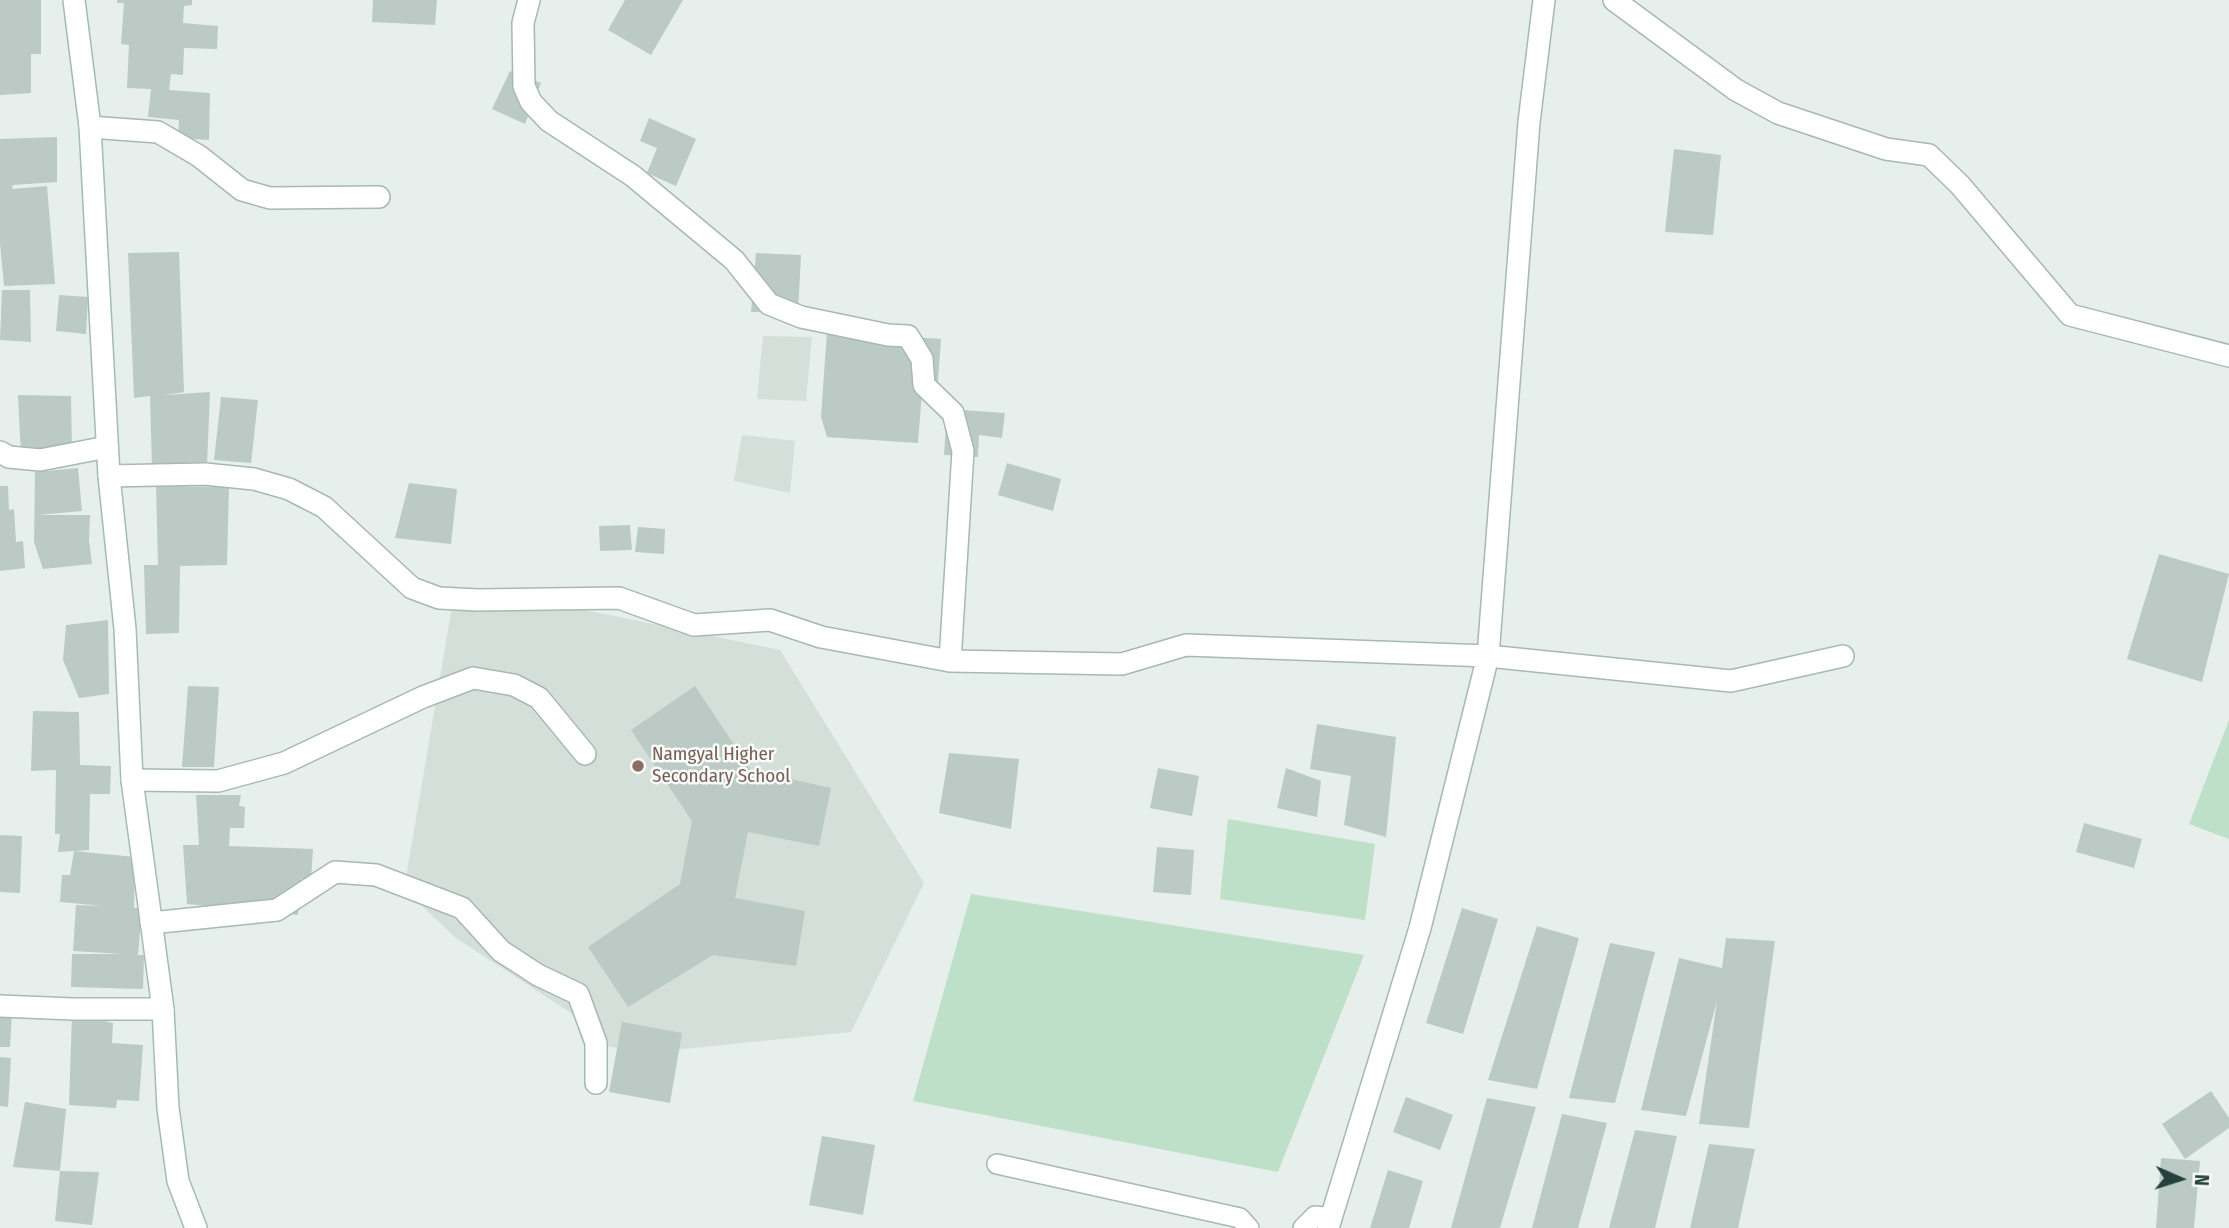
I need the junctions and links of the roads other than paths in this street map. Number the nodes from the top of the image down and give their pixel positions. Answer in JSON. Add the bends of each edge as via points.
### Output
{"nodes":[{"id":1,"x":74,"y":0,"type":"edge"},
{"id":2,"x":529,"y":0,"type":"edge"},
{"id":3,"x":1544,"y":0,"type":"edge"},
{"id":4,"x":1614,"y":0,"type":"edge"},
{"id":5,"x":90,"y":127,"type":"junction"},
{"id":6,"x":379,"y":197,"type":"dead end"},
{"id":7,"x":2229,"y":356,"type":"edge"},
{"id":8,"x":107,"y":447,"type":"junction"},
{"id":9,"x":0,"y":453,"type":"edge"},
{"id":10,"x":109,"y":476,"type":"junction"},
{"id":11,"x":1488,"y":656,"type":"junction"},
{"id":12,"x":1843,"y":656,"type":"dead end"},
{"id":13,"x":950,"y":661,"type":"junction"},
{"id":14,"x":585,"y":754,"type":"dead end"},
{"id":15,"x":132,"y":780,"type":"junction"},
{"id":16,"x":152,"y":923,"type":"junction"},
{"id":17,"x":0,"y":1006,"type":"edge"},
{"id":18,"x":163,"y":1009,"type":"junction"},
{"id":19,"x":596,"y":1083,"type":"dead end"},
{"id":20,"x":997,"y":1164,"type":"dead end"},
{"id":21,"x":1330,"y":1223,"type":"edge"},
{"id":22,"x":196,"y":1228,"type":"edge"},
{"id":23,"x":1249,"y":1228,"type":"edge"},
{"id":24,"x":1303,"y":1228,"type":"edge"}],
"edges":[{"from":1,"to":5,"type":"street"},
{"from":2,"to":13,"type":"street","via":[[523,23],[524,86],[530,102],[549,121],[633,176],[734,260],[769,304],[801,317],[908,336],[922,359],[924,385],[953,413],[964,451]]},
{"from":3,"to":11,"type":"street","via":[[1529,122]]},
{"from":4,"to":7,"type":"street","via":[[1736,90],[1778,113],[1886,149],[1929,155],[2070,315]]},
{"from":5,"to":6,"type":"street","via":[[158,132],[199,156],[242,190],[270,198]]},
{"from":5,"to":8,"type":"street"},
{"from":8,"to":9,"type":"street","via":[[40,460]]},
{"from":8,"to":10,"type":"street"},
{"from":10,"to":13,"type":"street","via":[[205,474],[254,479],[289,489],[324,507],[412,588],[439,598],[619,597],[694,625],[770,620],[821,637]]},
{"from":10,"to":15,"type":"street","via":[[125,629]]},
{"from":11,"to":12,"type":"street","via":[[1731,681]]},
{"from":11,"to":13,"type":"street","via":[[1186,645],[1122,664]]},
{"from":11,"to":21,"type":"street","via":[[1420,928]]},
{"from":14,"to":15,"type":"street","via":[[539,698],[514,685],[473,678],[284,763],[218,781]]},
{"from":15,"to":16,"type":"street"},
{"from":16,"to":18,"type":"street"},
{"from":16,"to":19,"type":"street","via":[[277,910],[335,872],[376,874],[462,908],[501,951],[578,994],[596,1043]]},
{"from":17,"to":18,"type":"street"},
{"from":18,"to":22,"type":"street","via":[[168,1108],[178,1181]]},
{"from":20,"to":23,"type":"lane","via":[[1240,1218]]},
{"from":21,"to":24,"type":"lane","via":[[1315,1216]]}]}
